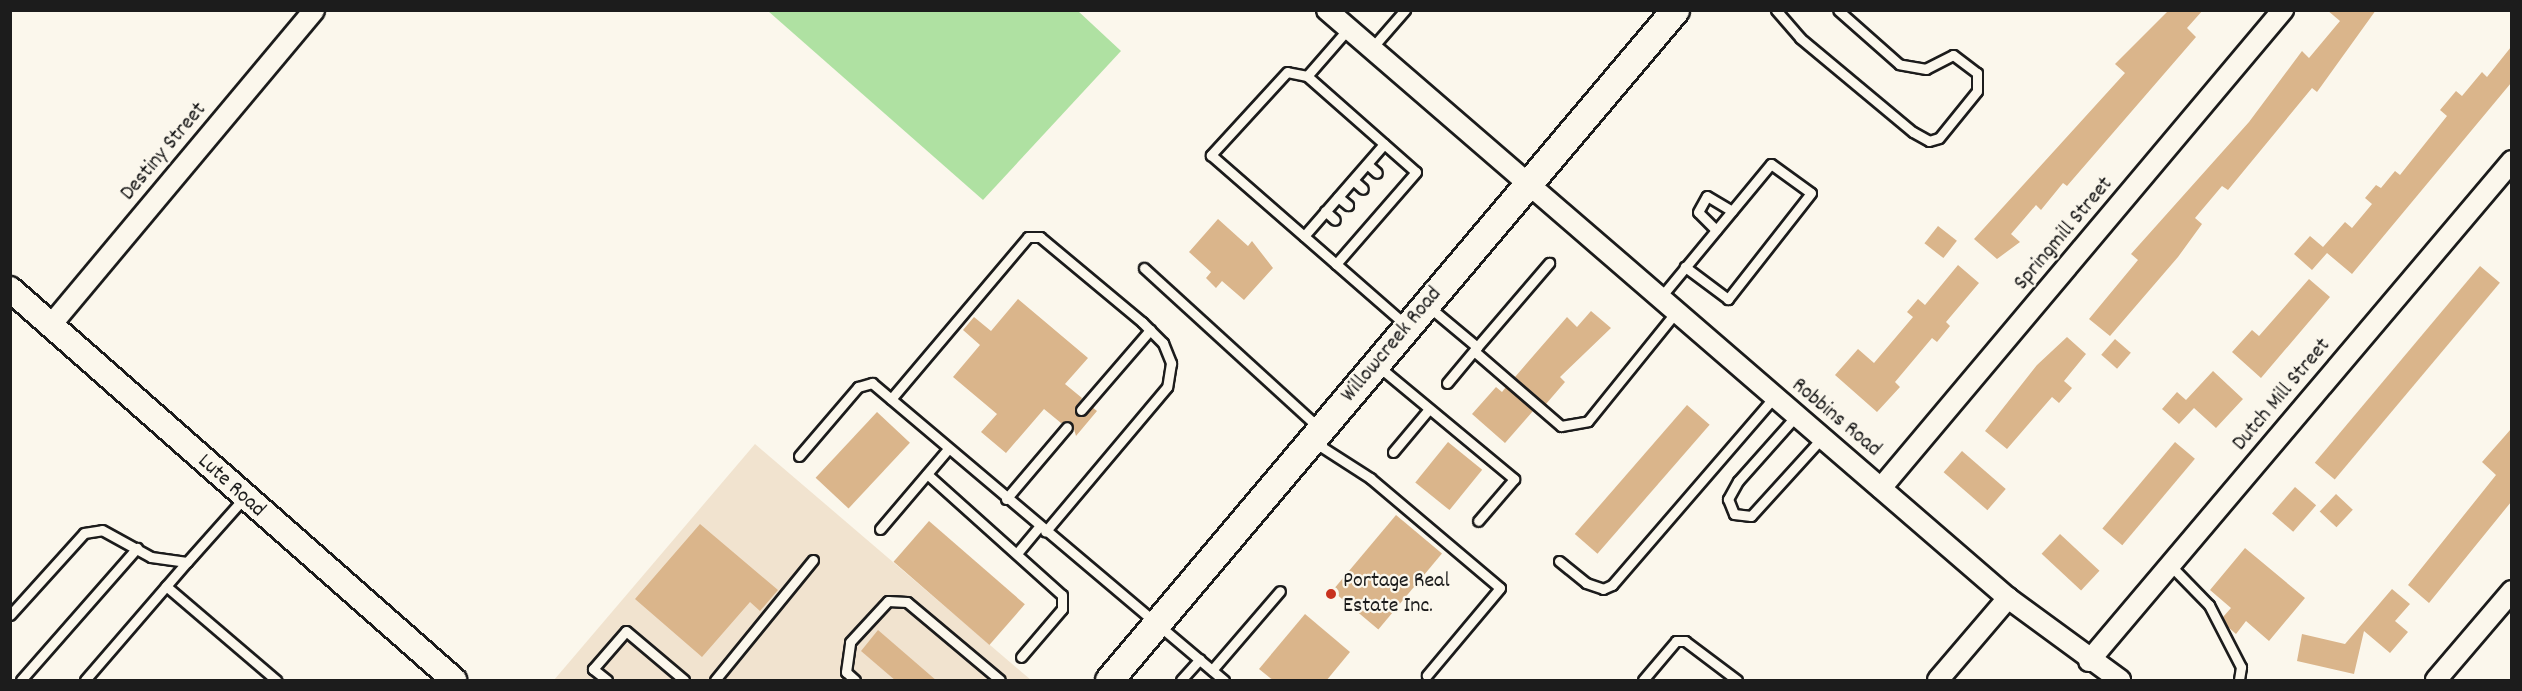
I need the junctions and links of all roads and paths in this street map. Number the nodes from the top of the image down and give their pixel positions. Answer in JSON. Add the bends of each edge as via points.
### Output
{"nodes":[{"id":1,"x":314,"y":10,"type":"edge"},
{"id":2,"x":1327,"y":10,"type":"edge"},
{"id":3,"x":1405,"y":10,"type":"edge"},
{"id":4,"x":1675,"y":10,"type":"edge"},
{"id":5,"x":1776,"y":10,"type":"edge"},
{"id":6,"x":1838,"y":10,"type":"edge"},
{"id":7,"x":2283,"y":10,"type":"edge"},
{"id":8,"x":1348,"y":29,"type":"junction"},
{"id":9,"x":1371,"y":49,"type":"junction"},
{"id":10,"x":1307,"y":76,"type":"junction"},
{"id":11,"x":1384,"y":144,"type":"junction"},
{"id":12,"x":2511,"y":161,"type":"edge"},
{"id":13,"x":1366,"y":164,"type":"junction"},
{"id":14,"x":1377,"y":173,"type":"dead end"},
{"id":15,"x":1353,"y":180,"type":"junction"},
{"id":16,"x":1526,"y":187,"type":"junction"},
{"id":17,"x":1363,"y":189,"type":"dead end"},
{"id":18,"x":1338,"y":197,"type":"junction"},
{"id":19,"x":1348,"y":205,"type":"dead end"},
{"id":20,"x":1325,"y":211,"type":"junction"},
{"id":21,"x":1732,"y":211,"type":"junction"},
{"id":22,"x":1335,"y":220,"type":"dead end"},
{"id":23,"x":1716,"y":230,"type":"junction"},
{"id":24,"x":1304,"y":236,"type":"junction"},
{"id":25,"x":1549,"y":263,"type":"dead end"},
{"id":26,"x":1336,"y":264,"type":"junction"},
{"id":27,"x":1685,"y":267,"type":"junction"},
{"id":28,"x":1144,"y":268,"type":"dead end"},
{"id":29,"x":10,"y":289,"type":"edge"},
{"id":30,"x":1658,"y":299,"type":"junction"},
{"id":31,"x":1426,"y":305,"type":"junction"},
{"id":32,"x":1675,"y":314,"type":"junction"},
{"id":33,"x":51,"y":325,"type":"junction"},
{"id":34,"x":1407,"y":326,"type":"junction"},
{"id":35,"x":1150,"y":330,"type":"junction"},
{"id":36,"x":1475,"y":349,"type":"junction"},
{"id":37,"x":1376,"y":364,"type":"junction"},
{"id":38,"x":1447,"y":383,"type":"dead end"},
{"id":39,"x":1774,"y":397,"type":"junction"},
{"id":40,"x":891,"y":399,"type":"junction"},
{"id":41,"x":1429,"y":409,"type":"junction"},
{"id":42,"x":1081,"y":410,"type":"dead end"},
{"id":43,"x":1796,"y":416,"type":"junction"},
{"id":44,"x":1067,"y":427,"type":"dead end"},
{"id":45,"x":1316,"y":435,"type":"junction"},
{"id":46,"x":1822,"y":438,"type":"junction"},
{"id":47,"x":948,"y":449,"type":"junction"},
{"id":48,"x":1393,"y":452,"type":"dead end"},
{"id":49,"x":800,"y":456,"type":"dead end"},
{"id":50,"x":927,"y":474,"type":"junction"},
{"id":51,"x":1881,"y":488,"type":"junction"},
{"id":52,"x":244,"y":498,"type":"junction"},
{"id":53,"x":1006,"y":499,"type":"junction"},
{"id":54,"x":1478,"y":521,"type":"dead end"},
{"id":55,"x":880,"y":529,"type":"dead end"},
{"id":56,"x":1042,"y":529,"type":"junction"},
{"id":57,"x":137,"y":548,"type":"junction"},
{"id":58,"x":1018,"y":552,"type":"junction"},
{"id":59,"x":813,"y":560,"type":"dead end"},
{"id":60,"x":1559,"y":561,"type":"dead end"},
{"id":61,"x":187,"y":562,"type":"junction"},
{"id":62,"x":2170,"y":565,"type":"junction"},
{"id":63,"x":166,"y":586,"type":"junction"},
{"id":64,"x":1280,"y":591,"type":"dead end"},
{"id":65,"x":2511,"y":591,"type":"edge"},
{"id":66,"x":2008,"y":598,"type":"junction"},
{"id":67,"x":10,"y":615,"type":"edge"},
{"id":68,"x":1158,"y":623,"type":"junction"},
{"id":69,"x":1021,"y":657,"type":"dead end"},
{"id":70,"x":1200,"y":659,"type":"junction"},
{"id":71,"x":2089,"y":662,"type":"junction"},
{"id":72,"x":1212,"y":670,"type":"junction"},
{"id":73,"x":1426,"y":675,"type":"dead end"},
{"id":74,"x":276,"y":680,"type":"edge"},
{"id":75,"x":21,"y":681,"type":"edge"},
{"id":76,"x":85,"y":681,"type":"edge"},
{"id":77,"x":454,"y":681,"type":"edge"},
{"id":78,"x":607,"y":681,"type":"edge"},
{"id":79,"x":684,"y":681,"type":"edge"},
{"id":80,"x":715,"y":681,"type":"edge"},
{"id":81,"x":855,"y":681,"type":"edge"},
{"id":82,"x":1000,"y":681,"type":"edge"},
{"id":83,"x":1109,"y":681,"type":"edge"},
{"id":84,"x":1181,"y":681,"type":"edge"},
{"id":85,"x":1224,"y":681,"type":"edge"},
{"id":86,"x":1643,"y":681,"type":"edge"},
{"id":87,"x":1737,"y":681,"type":"edge"},
{"id":88,"x":1938,"y":681,"type":"edge"},
{"id":89,"x":2120,"y":681,"type":"edge"},
{"id":90,"x":2239,"y":681,"type":"edge"},
{"id":91,"x":2436,"y":681,"type":"edge"}],
"edges":[{"from":1,"to":33,"type":"street","name":"Destiny Street"},
{"from":2,"to":8,"type":"street","name":"Robbins Road"},
{"from":3,"to":9,"type":"lane"},
{"from":4,"to":16,"type":"main road","name":"Willowcreek Road"},
{"from":5,"to":6,"type":"lane","via":[[1800,38],[1912,132],[1929,141],[1939,138],[1977,91],[1977,73],[1953,55],[1926,69],[1899,64]]},
{"from":7,"to":51,"type":"street","name":"Springmill Street"},
{"from":8,"to":9,"type":"street","name":"Robbins Road"},
{"from":8,"to":10,"type":"lane"},
{"from":9,"to":16,"type":"street","name":"Robbins Road"},
{"from":10,"to":11,"type":"lane"},
{"from":10,"to":24,"type":"lane","via":[[1287,72],[1211,155]]},
{"from":11,"to":13,"type":"lane"},
{"from":11,"to":26,"type":"lane","via":[[1416,172],[1367,221]]},
{"from":12,"to":62,"type":"street","name":"Dutch Mill Street"},
{"from":13,"to":14,"type":"lane"},
{"from":13,"to":15,"type":"lane"},
{"from":15,"to":17,"type":"lane"},
{"from":15,"to":18,"type":"lane"},
{"from":16,"to":30,"type":"street","name":"Robbins Road"},
{"from":16,"to":31,"type":"main road","name":"Willowcreek Road"},
{"from":18,"to":19,"type":"lane"},
{"from":18,"to":20,"type":"lane"},
{"from":20,"to":22,"type":"lane"},
{"from":20,"to":24,"type":"lane"},
{"from":21,"to":23,"type":"lane"},
{"from":21,"to":23,"type":"lane","via":[[1712,196],[1702,201],[1698,213]]},
{"from":21,"to":27,"type":"lane","via":[[1774,162],[1811,193],[1728,299]]},
{"from":23,"to":27,"type":"lane"},
{"from":24,"to":26,"type":"lane"},
{"from":25,"to":36,"type":"lane"},
{"from":26,"to":34,"type":"lane"},
{"from":27,"to":30,"type":"lane"},
{"from":28,"to":45,"type":"lane"},
{"from":29,"to":33,"type":"street","name":"Lute Road"},
{"from":30,"to":32,"type":"street","name":"Robbins Road"},
{"from":31,"to":34,"type":"main road","name":"Willowcreek Road"},
{"from":31,"to":36,"type":"lane"},
{"from":32,"to":36,"type":"lane","via":[[1588,421],[1561,426]]},
{"from":32,"to":39,"type":"street","name":"Robbins Road"},
{"from":33,"to":52,"type":"street","name":"Lute Road"},
{"from":34,"to":37,"type":"main road","name":"Willowcreek Road"},
{"from":35,"to":40,"type":"lane","via":[[1040,237],[1028,237]]},
{"from":35,"to":42,"type":"lane"},
{"from":35,"to":56,"type":"lane","via":[[1171,363],[1167,387]]},
{"from":36,"to":38,"type":"lane"},
{"from":37,"to":41,"type":"lane"},
{"from":37,"to":45,"type":"main road","name":"Willowcreek Road"},
{"from":39,"to":43,"type":"street","name":"Robbins Road"},
{"from":39,"to":60,"type":"lane","via":[[1612,585],[1603,589],[1586,583]]},
{"from":40,"to":47,"type":"lane"},
{"from":40,"to":49,"type":"lane","via":[[872,383],[858,387]]},
{"from":41,"to":48,"type":"lane"},
{"from":41,"to":54,"type":"lane","via":[[1514,479]]},
{"from":43,"to":46,"type":"street","name":"Robbins Road"},
{"from":43,"to":46,"type":"lane","via":[[1738,481],[1728,499],[1734,514],[1752,516]]},
{"from":44,"to":53,"type":"lane"},
{"from":45,"to":68,"type":"main road","name":"Willowcreek Road"},
{"from":45,"to":73,"type":"lane","via":[[1500,588]]},
{"from":46,"to":51,"type":"street","name":"Robbins Road"},
{"from":47,"to":50,"type":"lane"},
{"from":47,"to":53,"type":"lane"},
{"from":50,"to":55,"type":"lane"},
{"from":50,"to":58,"type":"lane"},
{"from":51,"to":66,"type":"street","name":"Robbins Road"},
{"from":52,"to":61,"type":"lane"},
{"from":52,"to":77,"type":"street","name":"Lute Road"},
{"from":53,"to":56,"type":"lane"},
{"from":56,"to":58,"type":"lane"},
{"from":56,"to":68,"type":"lane"},
{"from":57,"to":61,"type":"lane","via":[[152,557]]},
{"from":57,"to":67,"type":"lane","via":[[102,530],[84,533]]},
{"from":57,"to":75,"type":"lane"},
{"from":58,"to":69,"type":"lane","via":[[1062,595],[1062,609]]},
{"from":59,"to":80,"type":"lane"},
{"from":61,"to":63,"type":"lane"},
{"from":62,"to":71,"type":"street","name":"Dutch Mill Street"},
{"from":62,"to":90,"type":"lane","via":[[2209,605],[2241,667]]},
{"from":63,"to":74,"type":"lane"},
{"from":63,"to":76,"type":"lane"},
{"from":64,"to":72,"type":"lane"},
{"from":65,"to":91,"type":"street"},
{"from":66,"to":71,"type":"street","name":"Robbins Road"},
{"from":66,"to":88,"type":"street"},
{"from":68,"to":70,"type":"lane"},
{"from":68,"to":83,"type":"main road","name":"Willowcreek Road"},
{"from":70,"to":72,"type":"lane"},
{"from":70,"to":84,"type":"lane"},
{"from":71,"to":89,"type":"street","name":"Robbins Road"},
{"from":72,"to":85,"type":"lane"},
{"from":78,"to":79,"type":"lane","via":[[593,669],[626,631]]},
{"from":81,"to":82,"type":"lane","via":[[846,672],[850,642],[888,601],[907,602]]},
{"from":86,"to":87,"type":"lane","via":[[1676,641],[1685,640]]}]}
